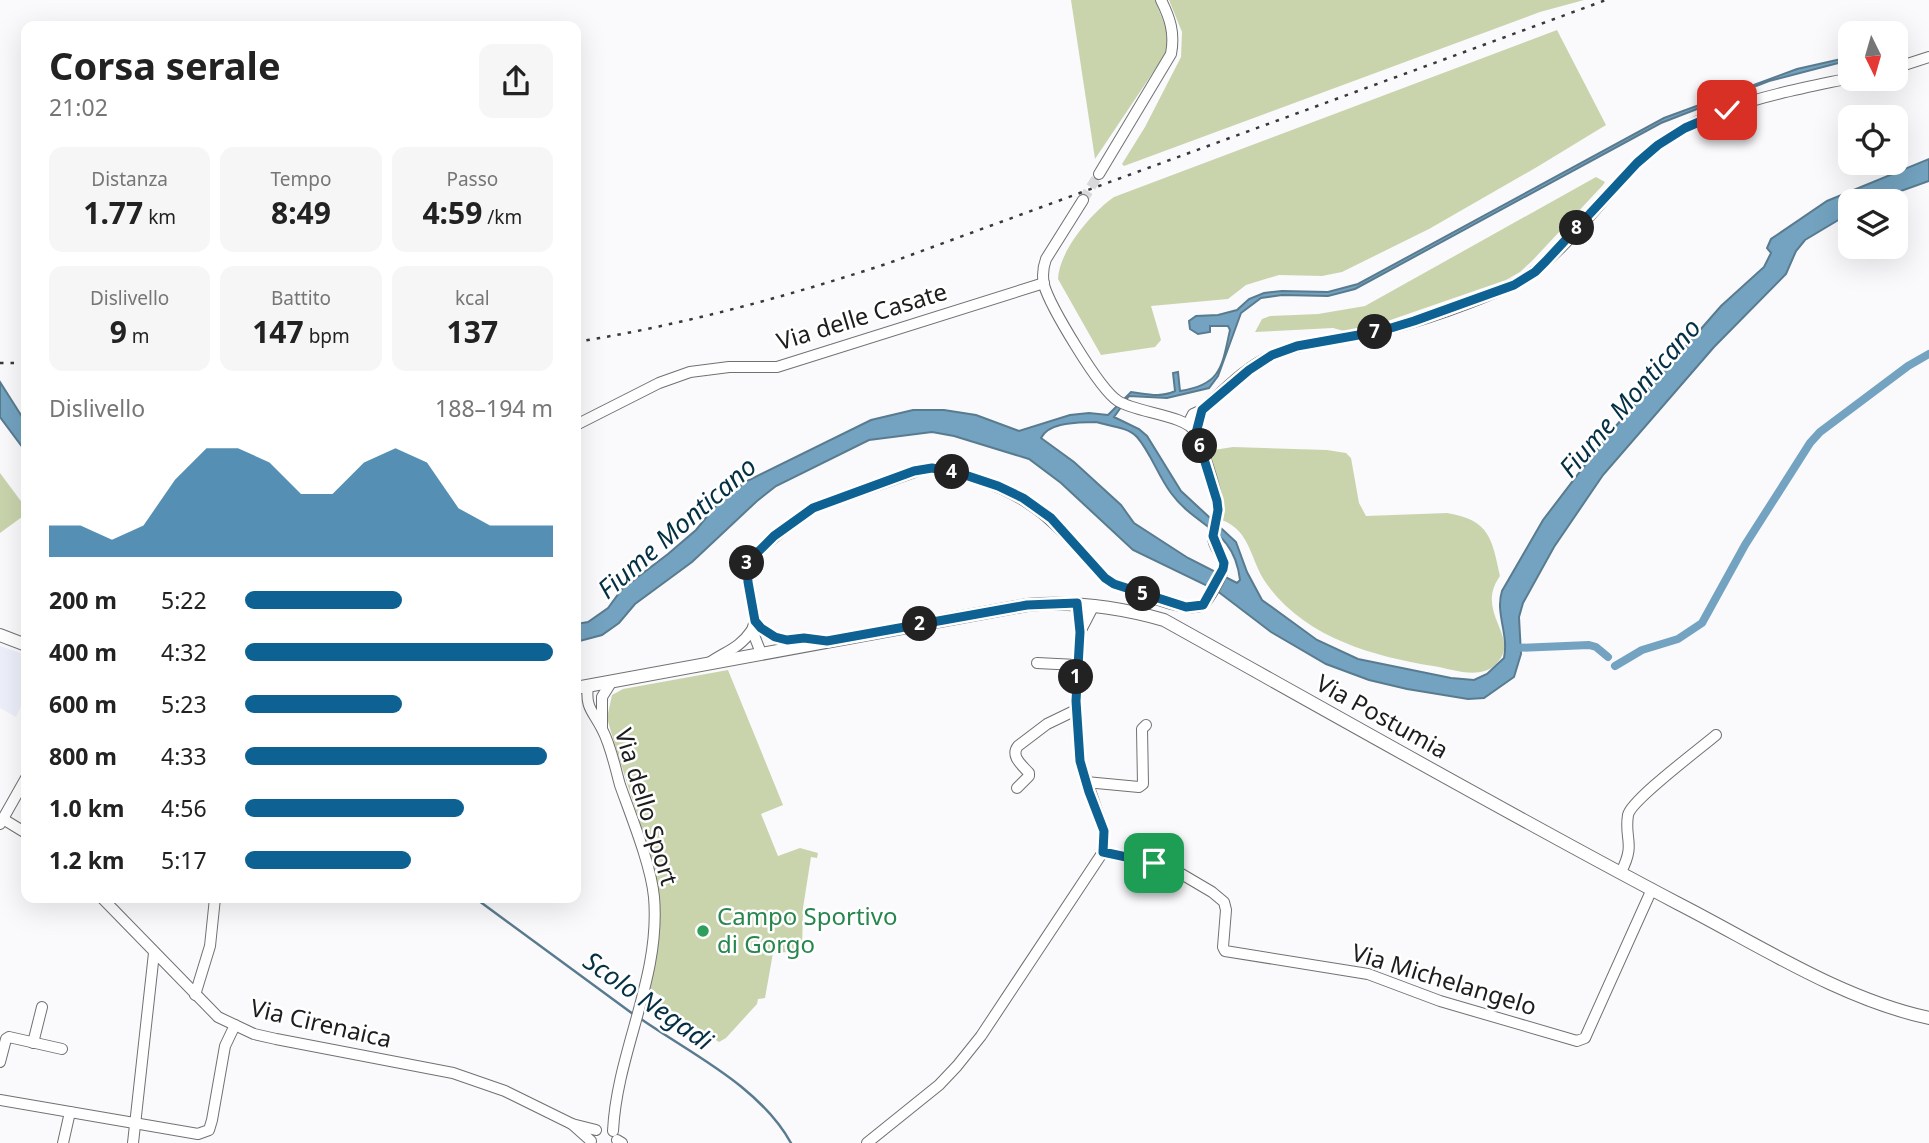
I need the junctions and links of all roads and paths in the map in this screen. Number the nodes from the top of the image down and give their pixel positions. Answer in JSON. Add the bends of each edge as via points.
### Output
{"nodes":[{"id":1,"x":1161,"y":0,"type":"edge"},
{"id":2,"x":1929,"y":57,"type":"edge"},
{"id":3,"x":1908,"y":64,"type":"edge"},
{"id":4,"x":1838,"y":81,"type":"edge"},
{"id":5,"x":1100,"y":174,"type":"tunnel mouth"},
{"id":6,"x":1083,"y":200,"type":"tunnel mouth"},
{"id":7,"x":1044,"y":283,"type":"junction"},
{"id":8,"x":1195,"y":420,"type":"junction"},
{"id":9,"x":581,"y":422,"type":"edge"},
{"id":10,"x":1085,"y":604,"type":"junction"},
{"id":11,"x":756,"y":626,"type":"junction"},
{"id":12,"x":1080,"y":632,"type":"junction"},
{"id":13,"x":0,"y":635,"type":"edge"},
{"id":14,"x":827,"y":641,"type":"junction"},
{"id":15,"x":21,"y":643,"type":"edge"},
{"id":16,"x":761,"y":653,"type":"junction"},
{"id":17,"x":709,"y":663,"type":"junction"},
{"id":18,"x":1037,"y":663,"type":"dead end"},
{"id":19,"x":1077,"y":665,"type":"junction"},
{"id":20,"x":612,"y":681,"type":"junction"},
{"id":21,"x":585,"y":686,"type":"edge"},
{"id":22,"x":581,"y":701,"type":"edge"},
{"id":23,"x":587,"y":705,"type":"junction"},
{"id":24,"x":601,"y":710,"type":"junction"},
{"id":25,"x":1076,"y":710,"type":"junction"},
{"id":26,"x":1146,"y":724,"type":"dead end"},
{"id":27,"x":603,"y":729,"type":"junction"},
{"id":28,"x":1716,"y":735,"type":"dead end"},
{"id":29,"x":1086,"y":782,"type":"junction"},
{"id":30,"x":21,"y":787,"type":"edge"},
{"id":31,"x":1017,"y":788,"type":"dead end"},
{"id":32,"x":2,"y":822,"type":"edge"},
{"id":33,"x":21,"y":831,"type":"edge"},
{"id":34,"x":1103,"y":852,"type":"junction"},
{"id":35,"x":1621,"y":872,"type":"junction"},
{"id":36,"x":1652,"y":889,"type":"junction"},
{"id":37,"x":107,"y":903,"type":"edge"},
{"id":38,"x":214,"y":903,"type":"edge"},
{"id":39,"x":154,"y":953,"type":"junction"},
{"id":40,"x":195,"y":995,"type":"junction"},
{"id":41,"x":42,"y":1007,"type":"dead end"},
{"id":42,"x":1929,"y":1018,"type":"edge"},
{"id":43,"x":235,"y":1025,"type":"junction"},
{"id":44,"x":33,"y":1042,"type":"junction"},
{"id":45,"x":62,"y":1049,"type":"dead end"},
{"id":46,"x":0,"y":1062,"type":"edge"},
{"id":47,"x":0,"y":1100,"type":"edge"},
{"id":48,"x":70,"y":1112,"type":"junction"},
{"id":49,"x":135,"y":1124,"type":"junction"},
{"id":50,"x":572,"y":1124,"type":"junction"},
{"id":51,"x":611,"y":1136,"type":"edge"},
{"id":52,"x":206,"y":1138,"type":"edge"},
{"id":53,"x":591,"y":1142,"type":"edge"},
{"id":54,"x":63,"y":1143,"type":"edge"},
{"id":55,"x":133,"y":1143,"type":"edge"},
{"id":56,"x":867,"y":1143,"type":"edge"}],
"edges":[{"from":1,"to":5,"type":"street","via":[[1172,28],[1171,54]]},
{"from":2,"to":3,"type":"street"},
{"from":4,"to":8,"type":"street","via":[[1773,95],[1685,128],[1637,163],[1535,272],[1514,285],[1381,331],[1272,355]]},
{"from":6,"to":7,"type":"street","via":[[1046,258]]},
{"from":7,"to":8,"type":"street","via":[[1100,383],[1133,409],[1174,420]]},
{"from":7,"to":9,"type":"street","name":"Via delle Casate","via":[[777,367],[690,372]]},
{"from":8,"to":11,"type":"street","via":[[1218,510],[1213,536],[1224,563],[1208,600],[1199,606],[1186,607],[1114,584],[1030,502],[976,478],[932,468],[813,508],[774,536],[746,567]]},
{"from":10,"to":12,"type":"street"},
{"from":10,"to":12,"type":"street"},
{"from":10,"to":14,"type":"main road","name":"Via Postumia","via":[[1027,605]]},
{"from":10,"to":35,"type":"main road","name":"Via Postumia","via":[[1164,620]]},
{"from":11,"to":14,"type":"street","via":[[787,640]]},
{"from":11,"to":16,"type":"street"},
{"from":11,"to":17,"type":"street","via":[[734,650]]},
{"from":12,"to":19,"type":"street"},
{"from":13,"to":15,"type":"main road"},
{"from":14,"to":16,"type":"main road"},
{"from":16,"to":17,"type":"main road"},
{"from":17,"to":20,"type":"main road"},
{"from":18,"to":19,"type":"street"},
{"from":19,"to":25,"type":"street"},
{"from":20,"to":21,"type":"main road"},
{"from":20,"to":24,"type":"street","via":[[602,697]]},
{"from":21,"to":23,"type":"street","name":"Via dello Sport"},
{"from":21,"to":24,"type":"street"},
{"from":22,"to":23,"type":"street"},
{"from":23,"to":27,"type":"street","name":"Via dello Sport"},
{"from":24,"to":27,"type":"street"},
{"from":25,"to":29,"type":"street"},
{"from":25,"to":31,"type":"street","via":[[1047,724],[1014,751],[1029,773]]},
{"from":26,"to":29,"type":"street","via":[[1142,729],[1143,784]]},
{"from":27,"to":51,"type":"street","name":"Via dello Sport","via":[[654,893],[649,971],[614,1106]]},
{"from":28,"to":35,"type":"street","via":[[1628,813],[1629,856]]},
{"from":29,"to":34,"type":"street","via":[[1104,831]]},
{"from":30,"to":32,"type":"street"},
{"from":32,"to":33,"type":"street"},
{"from":34,"to":36,"type":"street","name":"Via Michelangelo","via":[[1173,869],[1213,892],[1226,910],[1226,951],[1368,974],[1410,992],[1577,1041],[1585,1038]]},
{"from":34,"to":56,"type":"street","via":[[957,1066]]},
{"from":35,"to":36,"type":"main road","name":"Via Postumia"},
{"from":36,"to":42,"type":"main road","name":"Via Postumia","via":[[1839,987],[1897,1011]]},
{"from":37,"to":39,"type":"street","name":"Via Cirenaica"},
{"from":38,"to":40,"type":"street","via":[[210,946]]},
{"from":39,"to":40,"type":"street","name":"Via Cirenaica"},
{"from":39,"to":49,"type":"street"},
{"from":40,"to":43,"type":"street","name":"Via Cirenaica","via":[[218,1017]]},
{"from":41,"to":44,"type":"street"},
{"from":43,"to":50,"type":"street","name":"Via Cirenaica","via":[[276,1039],[477,1080]]},
{"from":43,"to":52,"type":"street","via":[[225,1046]]},
{"from":44,"to":45,"type":"street"},
{"from":44,"to":46,"type":"street","via":[[9,1037]]},
{"from":47,"to":48,"type":"street"},
{"from":48,"to":49,"type":"street"},
{"from":48,"to":54,"type":"street"},
{"from":49,"to":52,"type":"street"},
{"from":49,"to":55,"type":"street"},
{"from":50,"to":51,"type":"street","name":"Via Cirenaica"},
{"from":50,"to":53,"type":"street","name":"Via Cirenaica"},
{"from":51,"to":53,"type":"street"}]}
